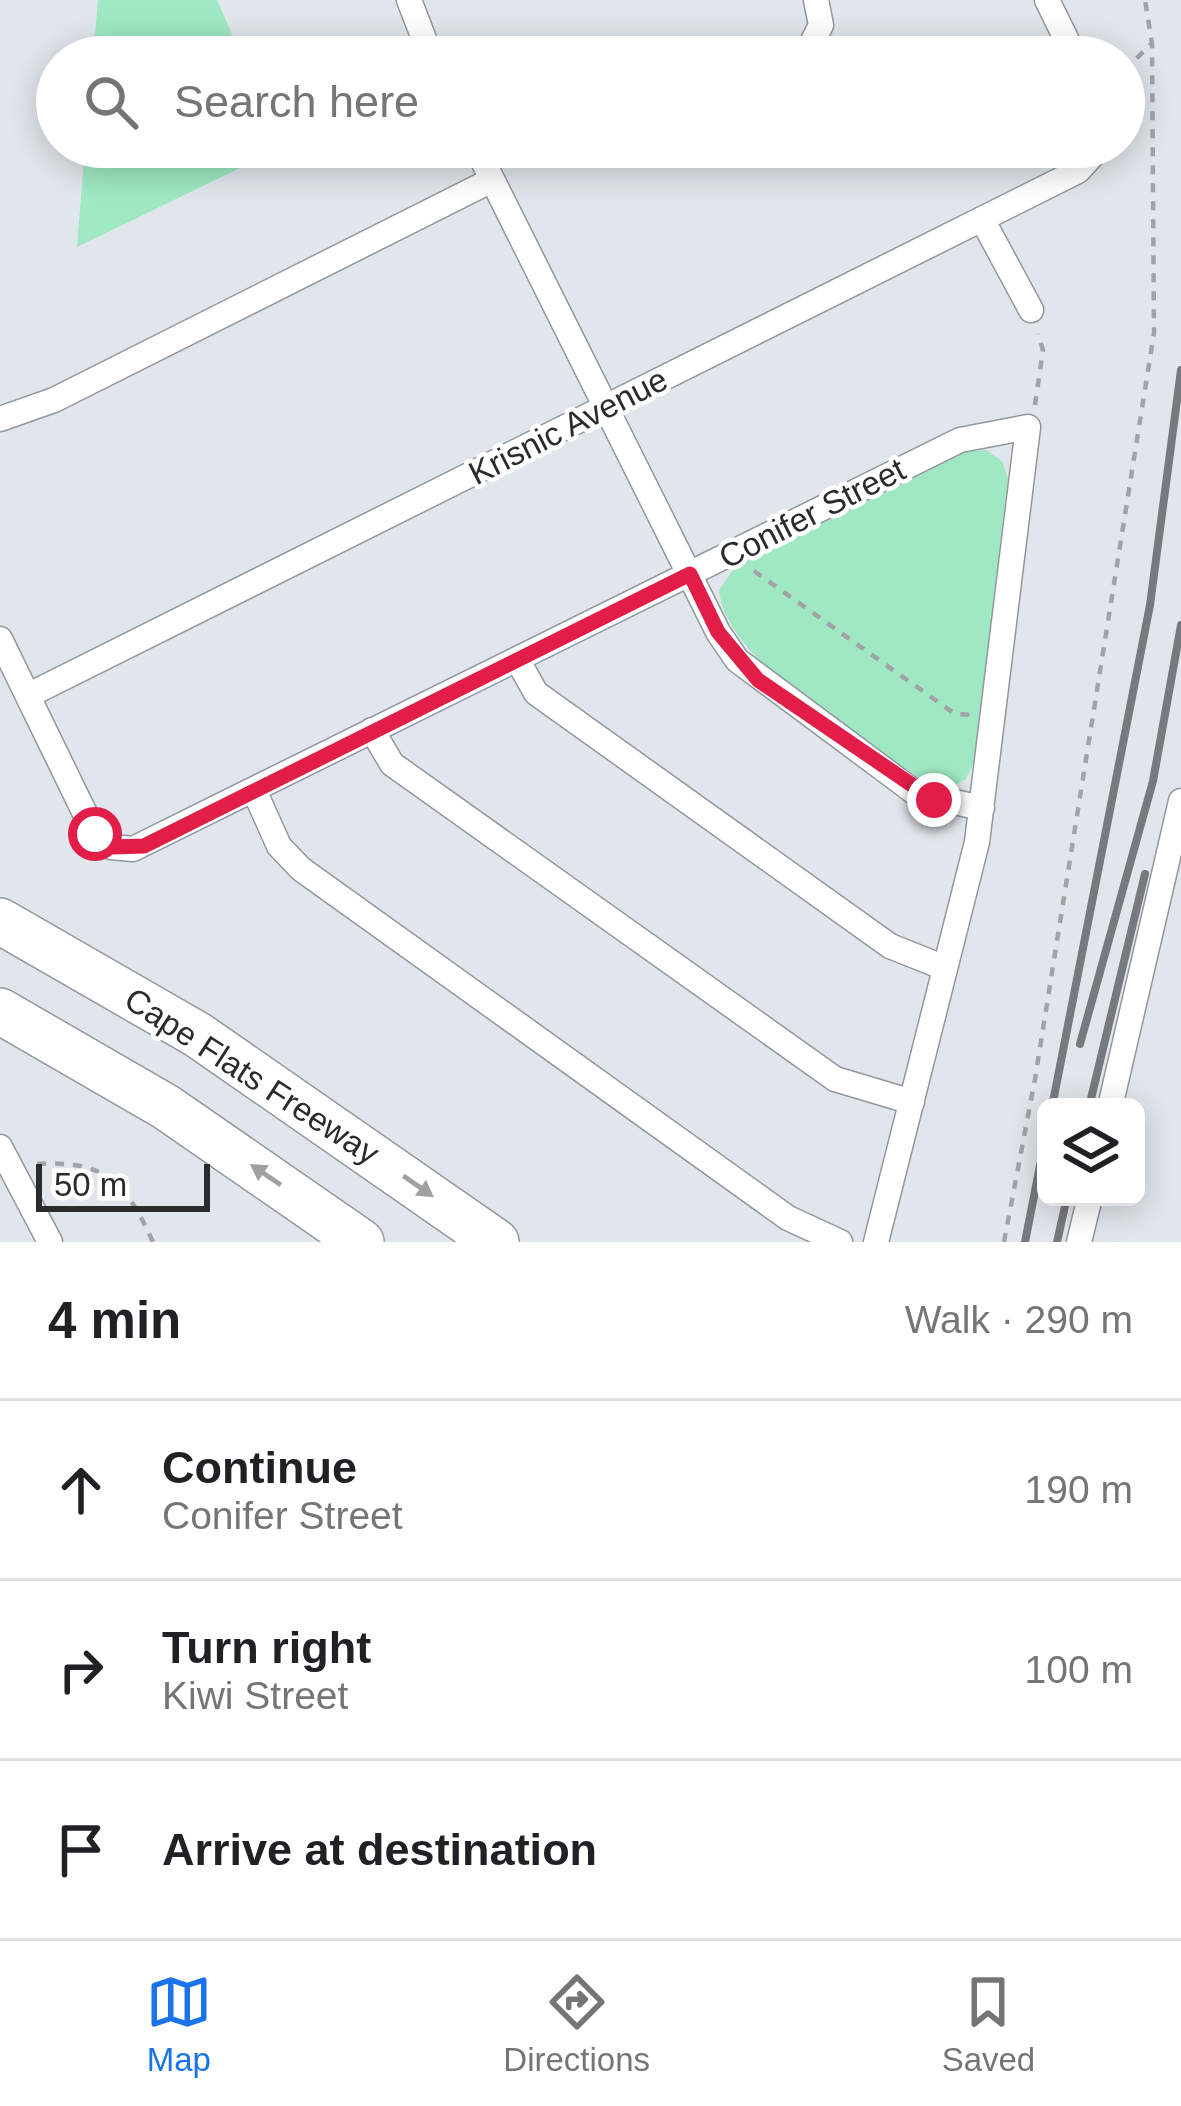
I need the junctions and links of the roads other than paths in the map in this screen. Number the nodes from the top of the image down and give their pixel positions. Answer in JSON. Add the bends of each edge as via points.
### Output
{"nodes":[{"id":1,"x":409,"y":0,"type":"edge"},
{"id":2,"x":816,"y":0,"type":"edge"},
{"id":3,"x":1046,"y":0,"type":"edge"},
{"id":4,"x":423,"y":36,"type":"edge"},
{"id":5,"x":816,"y":36,"type":"edge"},
{"id":6,"x":1065,"y":36,"type":"edge"},
{"id":7,"x":486,"y":168,"type":"edge"},
{"id":8,"x":1081,"y":168,"type":"edge"},
{"id":9,"x":492,"y":180,"type":"junction"},
{"id":10,"x":982,"y":219,"type":"junction"},
{"id":11,"x":1031,"y":310,"type":"road end"},
{"id":12,"x":607,"y":406,"type":"junction"},
{"id":13,"x":0,"y":419,"type":"edge"},
{"id":14,"x":690,"y":574,"type":"junction"},
{"id":15,"x":0,"y":639,"type":"edge"},
{"id":16,"x":517,"y":658,"type":"junction"},
{"id":17,"x":29,"y":695,"type":"junction"},
{"id":18,"x":372,"y":730,"type":"junction"},
{"id":19,"x":254,"y":790,"type":"junction"},
{"id":20,"x":1181,"y":801,"type":"edge"},
{"id":21,"x":982,"y":808,"type":"junction"},
{"id":22,"x":0,"y":921,"type":"edge"},
{"id":23,"x":945,"y":968,"type":"junction"},
{"id":24,"x":0,"y":1011,"type":"edge"},
{"id":25,"x":1112,"y":1098,"type":"edge"},
{"id":26,"x":912,"y":1102,"type":"junction"},
{"id":27,"x":6,"y":1156,"type":"edge"},
{"id":28,"x":1088,"y":1206,"type":"edge"},
{"id":29,"x":50,"y":1242,"type":"edge"},
{"id":30,"x":362,"y":1242,"type":"edge"},
{"id":31,"x":496,"y":1242,"type":"edge"},
{"id":32,"x":840,"y":1242,"type":"edge"},
{"id":33,"x":875,"y":1242,"type":"edge"},
{"id":34,"x":1079,"y":1242,"type":"edge"}],
"edges":[{"from":1,"to":4,"type":"street"},
{"from":2,"to":5,"type":"street"},
{"from":3,"to":6,"type":"street"},
{"from":7,"to":9,"type":"street"},
{"from":8,"to":10,"type":"street","name":"Krisnic Avenue"},
{"from":9,"to":12,"type":"street"},
{"from":9,"to":13,"type":"street","via":[[54,400]]},
{"from":10,"to":11,"type":"street"},
{"from":10,"to":12,"type":"street","name":"Krisnic Avenue"},
{"from":12,"to":14,"type":"street"},
{"from":12,"to":17,"type":"street","name":"Krisnic Avenue"},
{"from":14,"to":16,"type":"street","name":"Conifer Street"},
{"from":14,"to":21,"type":"street","via":[[718,632],[758,680],[917,794]]},
{"from":14,"to":21,"type":"street","name":"Conifer Street","via":[[960,440],[1028,427]]},
{"from":15,"to":17,"type":"street"},
{"from":16,"to":18,"type":"street","name":"Conifer Street"},
{"from":16,"to":23,"type":"street","via":[[536,693],[890,946]]},
{"from":17,"to":19,"type":"street","name":"Conifer Street","via":[[95,834],[111,847],[144,846]]},
{"from":18,"to":19,"type":"street","name":"Conifer Street"},
{"from":18,"to":26,"type":"street","via":[[392,764],[835,1079]]},
{"from":19,"to":32,"type":"street","via":[[279,846],[301,869],[788,1218]]},
{"from":20,"to":25,"type":"street"},
{"from":21,"to":23,"type":"street"},
{"from":22,"to":31,"type":"highway","name":"Cape Flats Freeway","one_way":true,"via":[[198,1035]]},
{"from":23,"to":26,"type":"street"},
{"from":30,"to":24,"type":"highway","one_way":true,"via":[[166,1107]]},
{"from":26,"to":33,"type":"street"},
{"from":27,"to":29,"type":"street"},
{"from":28,"to":34,"type":"street"}]}
